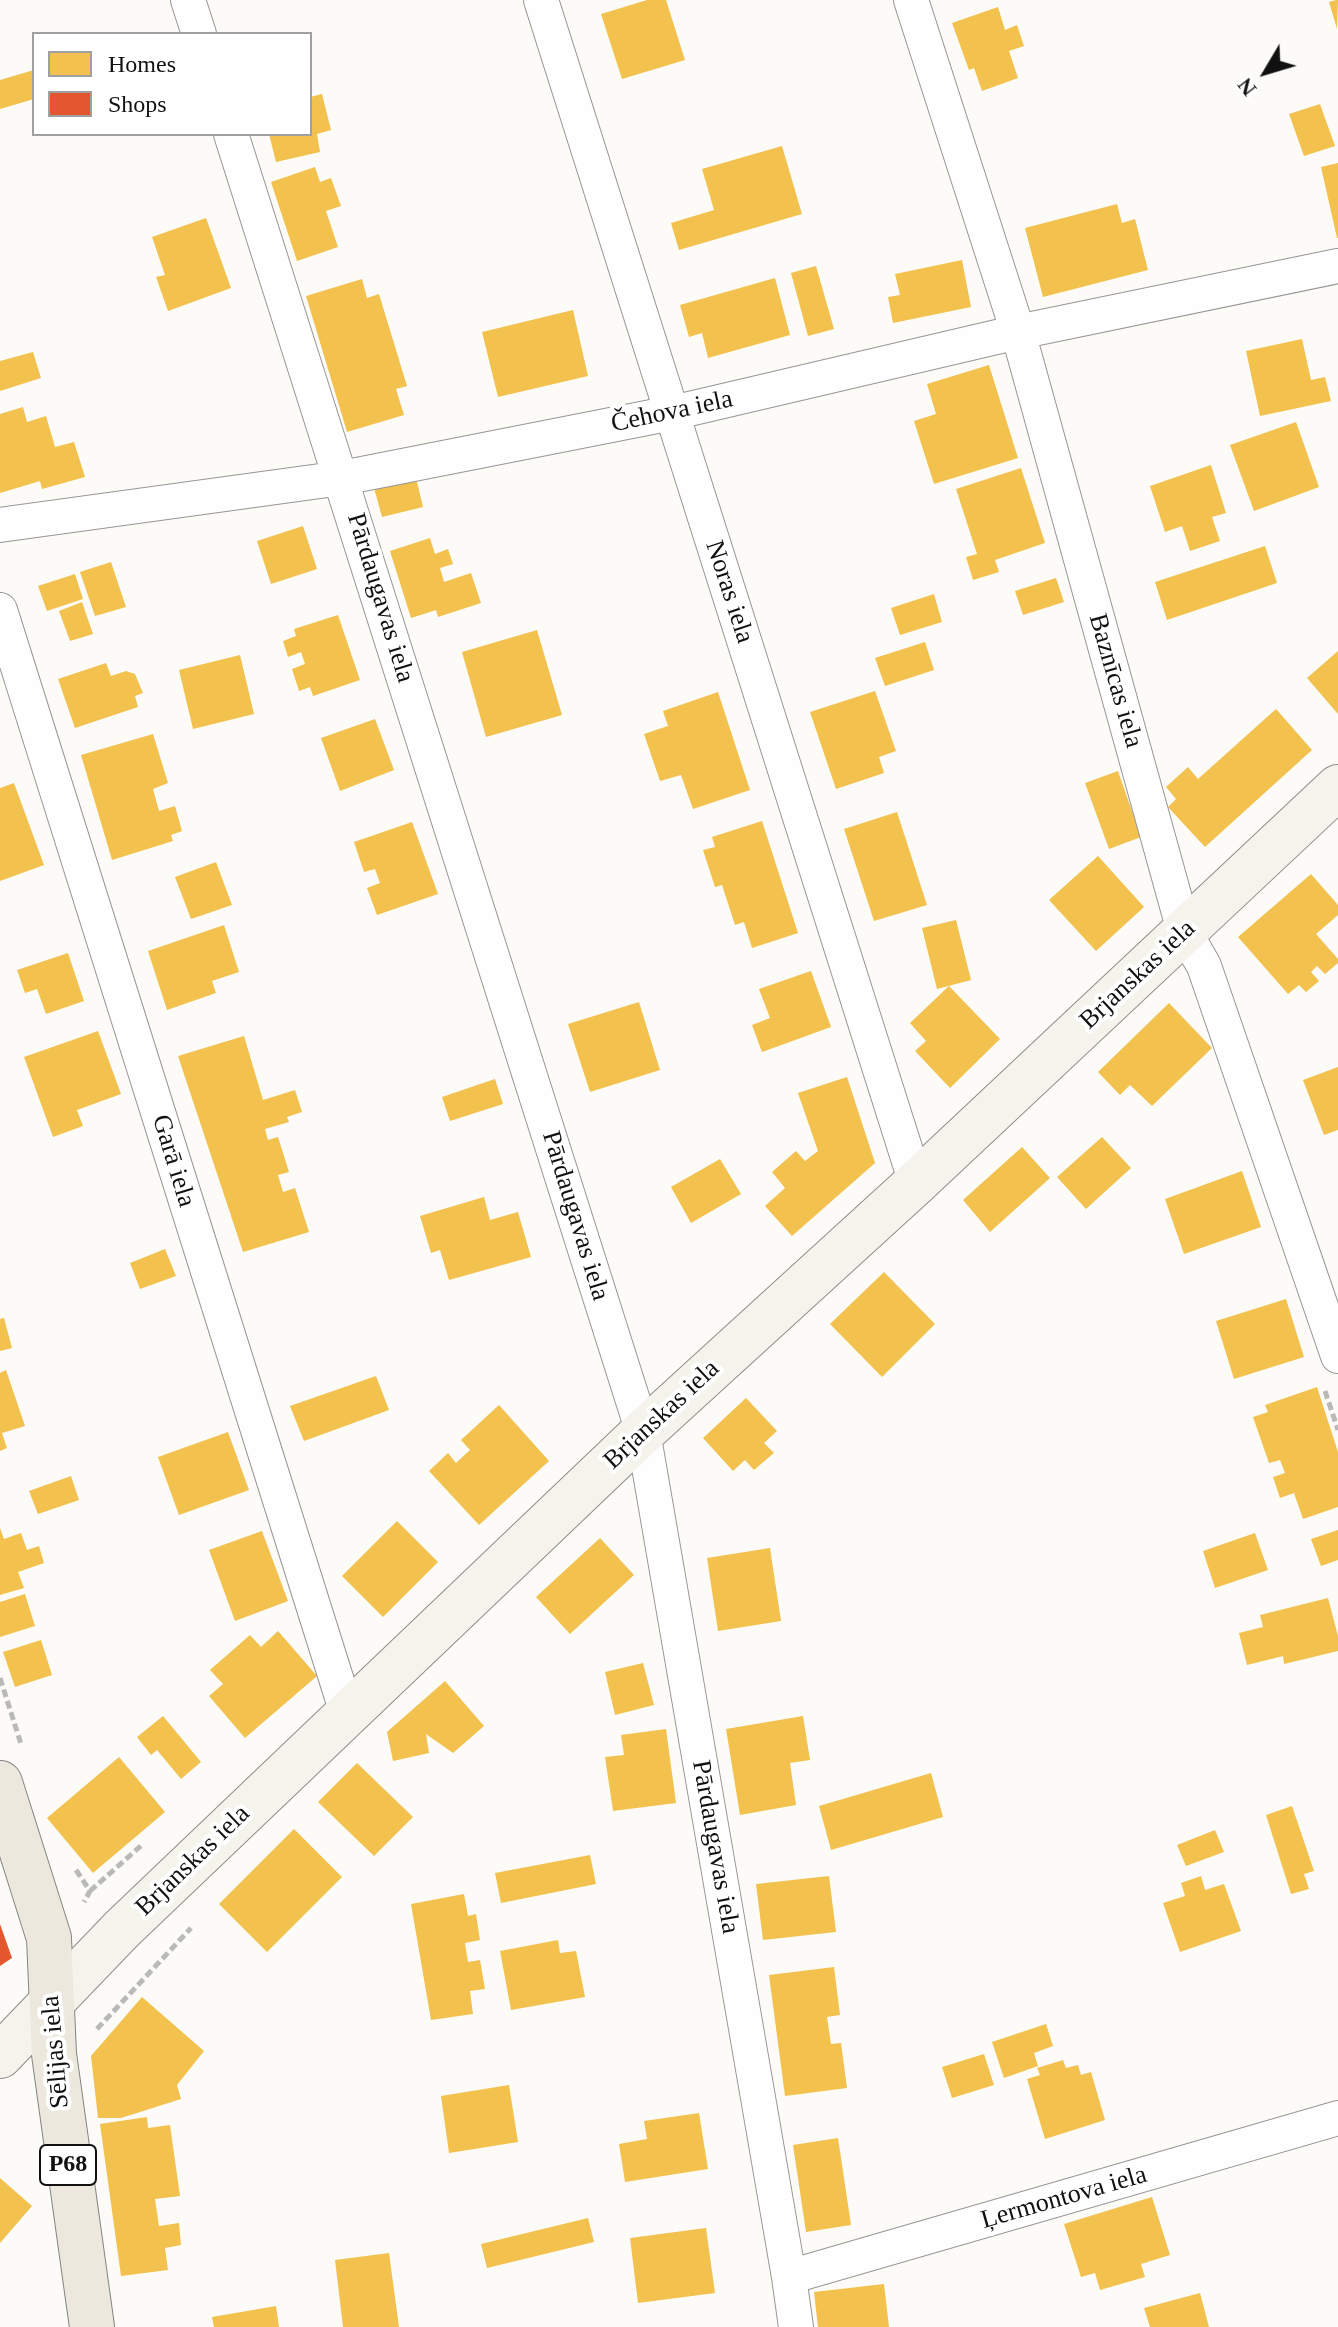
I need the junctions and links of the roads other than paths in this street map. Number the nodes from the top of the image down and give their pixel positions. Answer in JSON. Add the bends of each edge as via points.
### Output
{"nodes":[{"id":1,"x":188,"y":0,"type":"edge"},
{"id":2,"x":541,"y":0,"type":"edge"},
{"id":3,"x":911,"y":0,"type":"edge"},
{"id":4,"x":198,"y":32,"type":"edge"},
{"id":5,"x":232,"y":136,"type":"edge"},
{"id":6,"x":1338,"y":266,"type":"edge"},
{"id":7,"x":1018,"y":332,"type":"junction"},
{"id":8,"x":672,"y":413,"type":"junction"},
{"id":9,"x":342,"y":478,"type":"junction"},
{"id":10,"x":0,"y":525,"type":"edge"},
{"id":11,"x":0,"y":610,"type":"edge"},
{"id":12,"x":1338,"y":787,"type":"edge"},
{"id":13,"x":1184,"y":931,"type":"junction"},
{"id":14,"x":916,"y":1183,"type":"junction"},
{"id":15,"x":1338,"y":1356,"type":"edge"},
{"id":16,"x":643,"y":1432,"type":"junction"},
{"id":17,"x":347,"y":1713,"type":"junction"},
{"id":18,"x":0,"y":1783,"type":"edge"},
{"id":19,"x":51,"y":2002,"type":"junction"},
{"id":20,"x":0,"y":2056,"type":"edge"},
{"id":21,"x":1338,"y":2118,"type":"edge"},
{"id":22,"x":789,"y":2277,"type":"junction"},
{"id":23,"x":92,"y":2327,"type":"edge"},
{"id":24,"x":796,"y":2327,"type":"edge"}],
"edges":[{"from":1,"to":4,"type":"street"},
{"from":2,"to":8,"type":"street","name":"Noras iela"},
{"from":3,"to":7,"type":"street","name":"Baznīcas iela"},
{"from":5,"to":9,"type":"street","name":"Pārdaugavas iela"},
{"from":6,"to":7,"type":"street","name":"Čehova iela"},
{"from":7,"to":8,"type":"street","name":"Čehova iela"},
{"from":7,"to":13,"type":"street","name":"Baznīcas iela"},
{"from":8,"to":9,"type":"street","name":"Čehova iela"},
{"from":8,"to":14,"type":"street","name":"Noras iela"},
{"from":9,"to":10,"type":"street","name":"Čehova iela"},
{"from":9,"to":16,"type":"street","name":"Pārdaugavas iela"},
{"from":11,"to":17,"type":"street","name":"Garā iela"},
{"from":12,"to":13,"type":"main road","name":"Brjanskas iela"},
{"from":13,"to":14,"type":"main road","name":"Brjanskas iela"},
{"from":13,"to":15,"type":"street","name":"Baznīcas iela","via":[[1204,966]]},
{"from":14,"to":16,"type":"main road","name":"Brjanskas iela"},
{"from":16,"to":17,"type":"main road","name":"Brjanskas iela"},
{"from":16,"to":22,"type":"street","name":"Pārdaugavas iela"},
{"from":17,"to":19,"type":"main road","name":"Brjanskas iela"},
{"from":18,"to":19,"type":"main road","name":"Sēlijas iela","number":"P68","via":[[49,1938]]},
{"from":19,"to":20,"type":"main road","name":"Brjanskas iela"},
{"from":19,"to":23,"type":"main road","name":"Sēlijas iela","number":"P68"},
{"from":21,"to":22,"type":"street","name":"Ļermontova iela"},
{"from":22,"to":24,"type":"street","name":"Pārdaugavas iela"}]}
